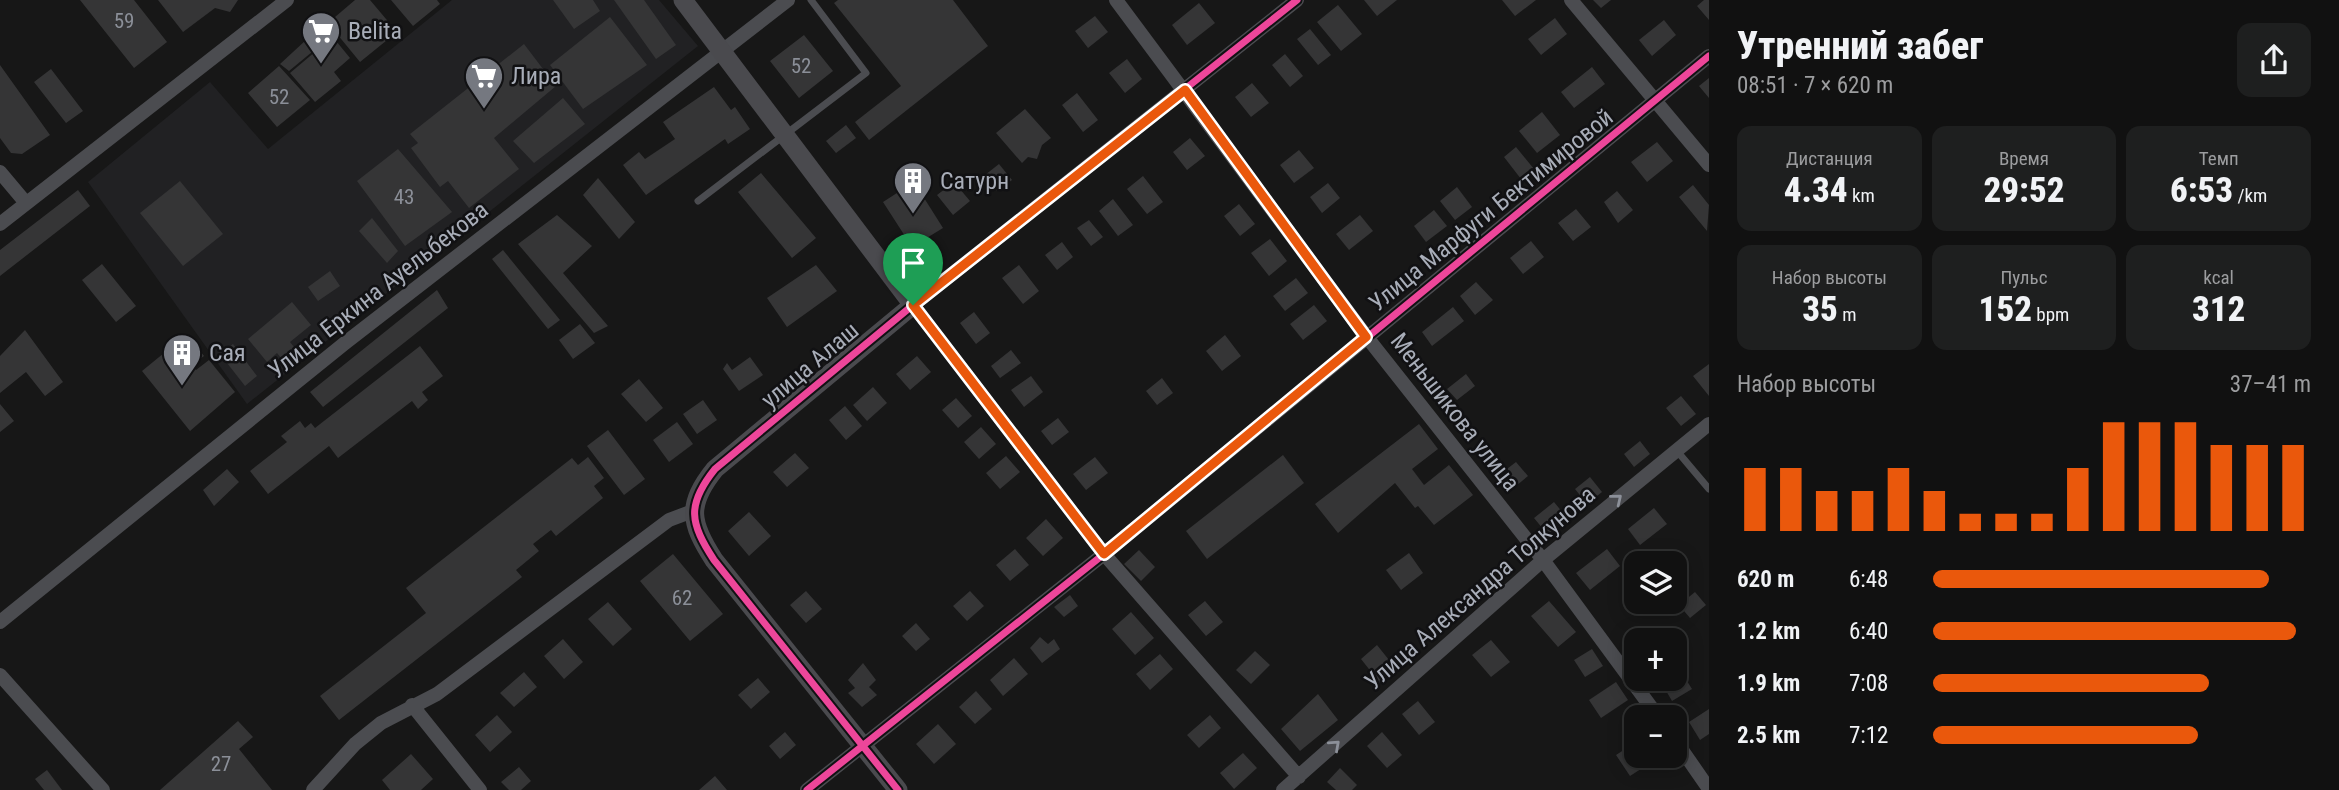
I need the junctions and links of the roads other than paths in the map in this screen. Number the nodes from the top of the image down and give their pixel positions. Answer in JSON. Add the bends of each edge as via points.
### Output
{"nodes":[{"id":1,"x":684,"y":0,"type":"edge"},
{"id":2,"x":788,"y":0,"type":"edge"},
{"id":3,"x":811,"y":0,"type":"edge"},
{"id":4,"x":1116,"y":0,"type":"edge"},
{"id":5,"x":1297,"y":0,"type":"edge"},
{"id":6,"x":1571,"y":0,"type":"edge"},
{"id":7,"x":278,"y":3,"type":"edge"},
{"id":8,"x":723,"y":52,"type":"junction"},
{"id":9,"x":1709,"y":56,"type":"edge"},
{"id":10,"x":1185,"y":90,"type":"junction"},
{"id":11,"x":1654,"y":101,"type":"junction"},
{"id":12,"x":785,"y":136,"type":"junction"},
{"id":13,"x":1709,"y":165,"type":"edge"},
{"id":14,"x":0,"y":172,"type":"edge"},
{"id":15,"x":698,"y":201,"type":"dead end"},
{"id":16,"x":26,"y":203,"type":"junction"},
{"id":17,"x":0,"y":223,"type":"edge"},
{"id":18,"x":913,"y":305,"type":"junction"},
{"id":19,"x":1366,"y":337,"type":"junction"},
{"id":20,"x":1709,"y":424,"type":"edge"},
{"id":21,"x":1676,"y":451,"type":"junction"},
{"id":22,"x":1709,"y":489,"type":"edge"},
{"id":23,"x":693,"y":511,"type":"junction"},
{"id":24,"x":1104,"y":554,"type":"junction"},
{"id":25,"x":1543,"y":560,"type":"junction"},
{"id":26,"x":0,"y":622,"type":"edge"},
{"id":27,"x":0,"y":674,"type":"edge"},
{"id":28,"x":437,"y":694,"type":"junction"},
{"id":29,"x":412,"y":705,"type":"junction"},
{"id":30,"x":1649,"y":705,"type":"edge"},
{"id":31,"x":428,"y":725,"type":"junction"},
{"id":32,"x":862,"y":744,"type":"junction"},
{"id":33,"x":1687,"y":757,"type":"edge"},
{"id":34,"x":1299,"y":777,"type":"junction"},
{"id":35,"x":1709,"y":789,"type":"edge"},
{"id":36,"x":103,"y":790,"type":"edge"},
{"id":37,"x":313,"y":790,"type":"edge"},
{"id":38,"x":480,"y":790,"type":"edge"},
{"id":39,"x":807,"y":790,"type":"edge"},
{"id":40,"x":898,"y":790,"type":"edge"},
{"id":41,"x":1283,"y":790,"type":"edge"}],
"edges":[{"from":1,"to":8,"type":"street"},
{"from":2,"to":8,"type":"street","name":"Улица Еркина Ауельбекова"},
{"from":3,"to":12,"type":"lane","via":[[866,73]]},
{"from":4,"to":10,"type":"street","name":"Меньшикова улица"},
{"from":5,"to":10,"type":"street","name":"улица Алаш"},
{"from":6,"to":11,"type":"street"},
{"from":7,"to":16,"type":"street"},
{"from":8,"to":12,"type":"street"},
{"from":8,"to":26,"type":"street","name":"Улица Еркина Ауельбекова","via":[[345,342]]},
{"from":9,"to":11,"type":"street","name":"Улица Марфуги Бектимировой"},
{"from":10,"to":18,"type":"street","name":"улица Алаш"},
{"from":10,"to":19,"type":"street","name":"Меньшикова улица"},
{"from":11,"to":13,"type":"street"},
{"from":11,"to":19,"type":"street","name":"Улица Марфуги Бектимировой"},
{"from":12,"to":15,"type":"lane"},
{"from":12,"to":18,"type":"street"},
{"from":14,"to":16,"type":"street"},
{"from":16,"to":17,"type":"street"},
{"from":18,"to":23,"type":"street","name":"улица Алаш","via":[[715,469],[700,490]]},
{"from":18,"to":24,"type":"street"},
{"from":19,"to":24,"type":"street","name":"Улица Марфуги Бектимировой"},
{"from":19,"to":25,"type":"street","name":"Меньшикова улица"},
{"from":20,"to":21,"type":"street","name":"Улица Александра Толкунова"},
{"from":21,"to":22,"type":"lane"},
{"from":25,"to":21,"type":"street","name":"Улица Александра Толкунова","one_way":true},
{"from":23,"to":28,"type":"street","via":[[669,520]]},
{"from":23,"to":32,"type":"street","via":[[713,560]]},
{"from":24,"to":32,"type":"street","name":"Улица Марфуги Бектимировой"},
{"from":24,"to":34,"type":"street"},
{"from":25,"to":30,"type":"street","name":"Меньшикова улица"},
{"from":34,"to":25,"type":"street","name":"Улица Александра Толкунова","one_way":true},
{"from":27,"to":36,"type":"street"},
{"from":28,"to":29,"type":"street"},
{"from":28,"to":31,"type":"street"},
{"from":29,"to":31,"type":"street"},
{"from":29,"to":37,"type":"street","via":[[355,744]]},
{"from":31,"to":38,"type":"street"},
{"from":32,"to":39,"type":"street","name":"Улица Марфуги Бектимировой"},
{"from":32,"to":40,"type":"street"},
{"from":33,"to":35,"type":"street"},
{"from":34,"to":41,"type":"street","name":"Улица Александра Толкунова"}]}
